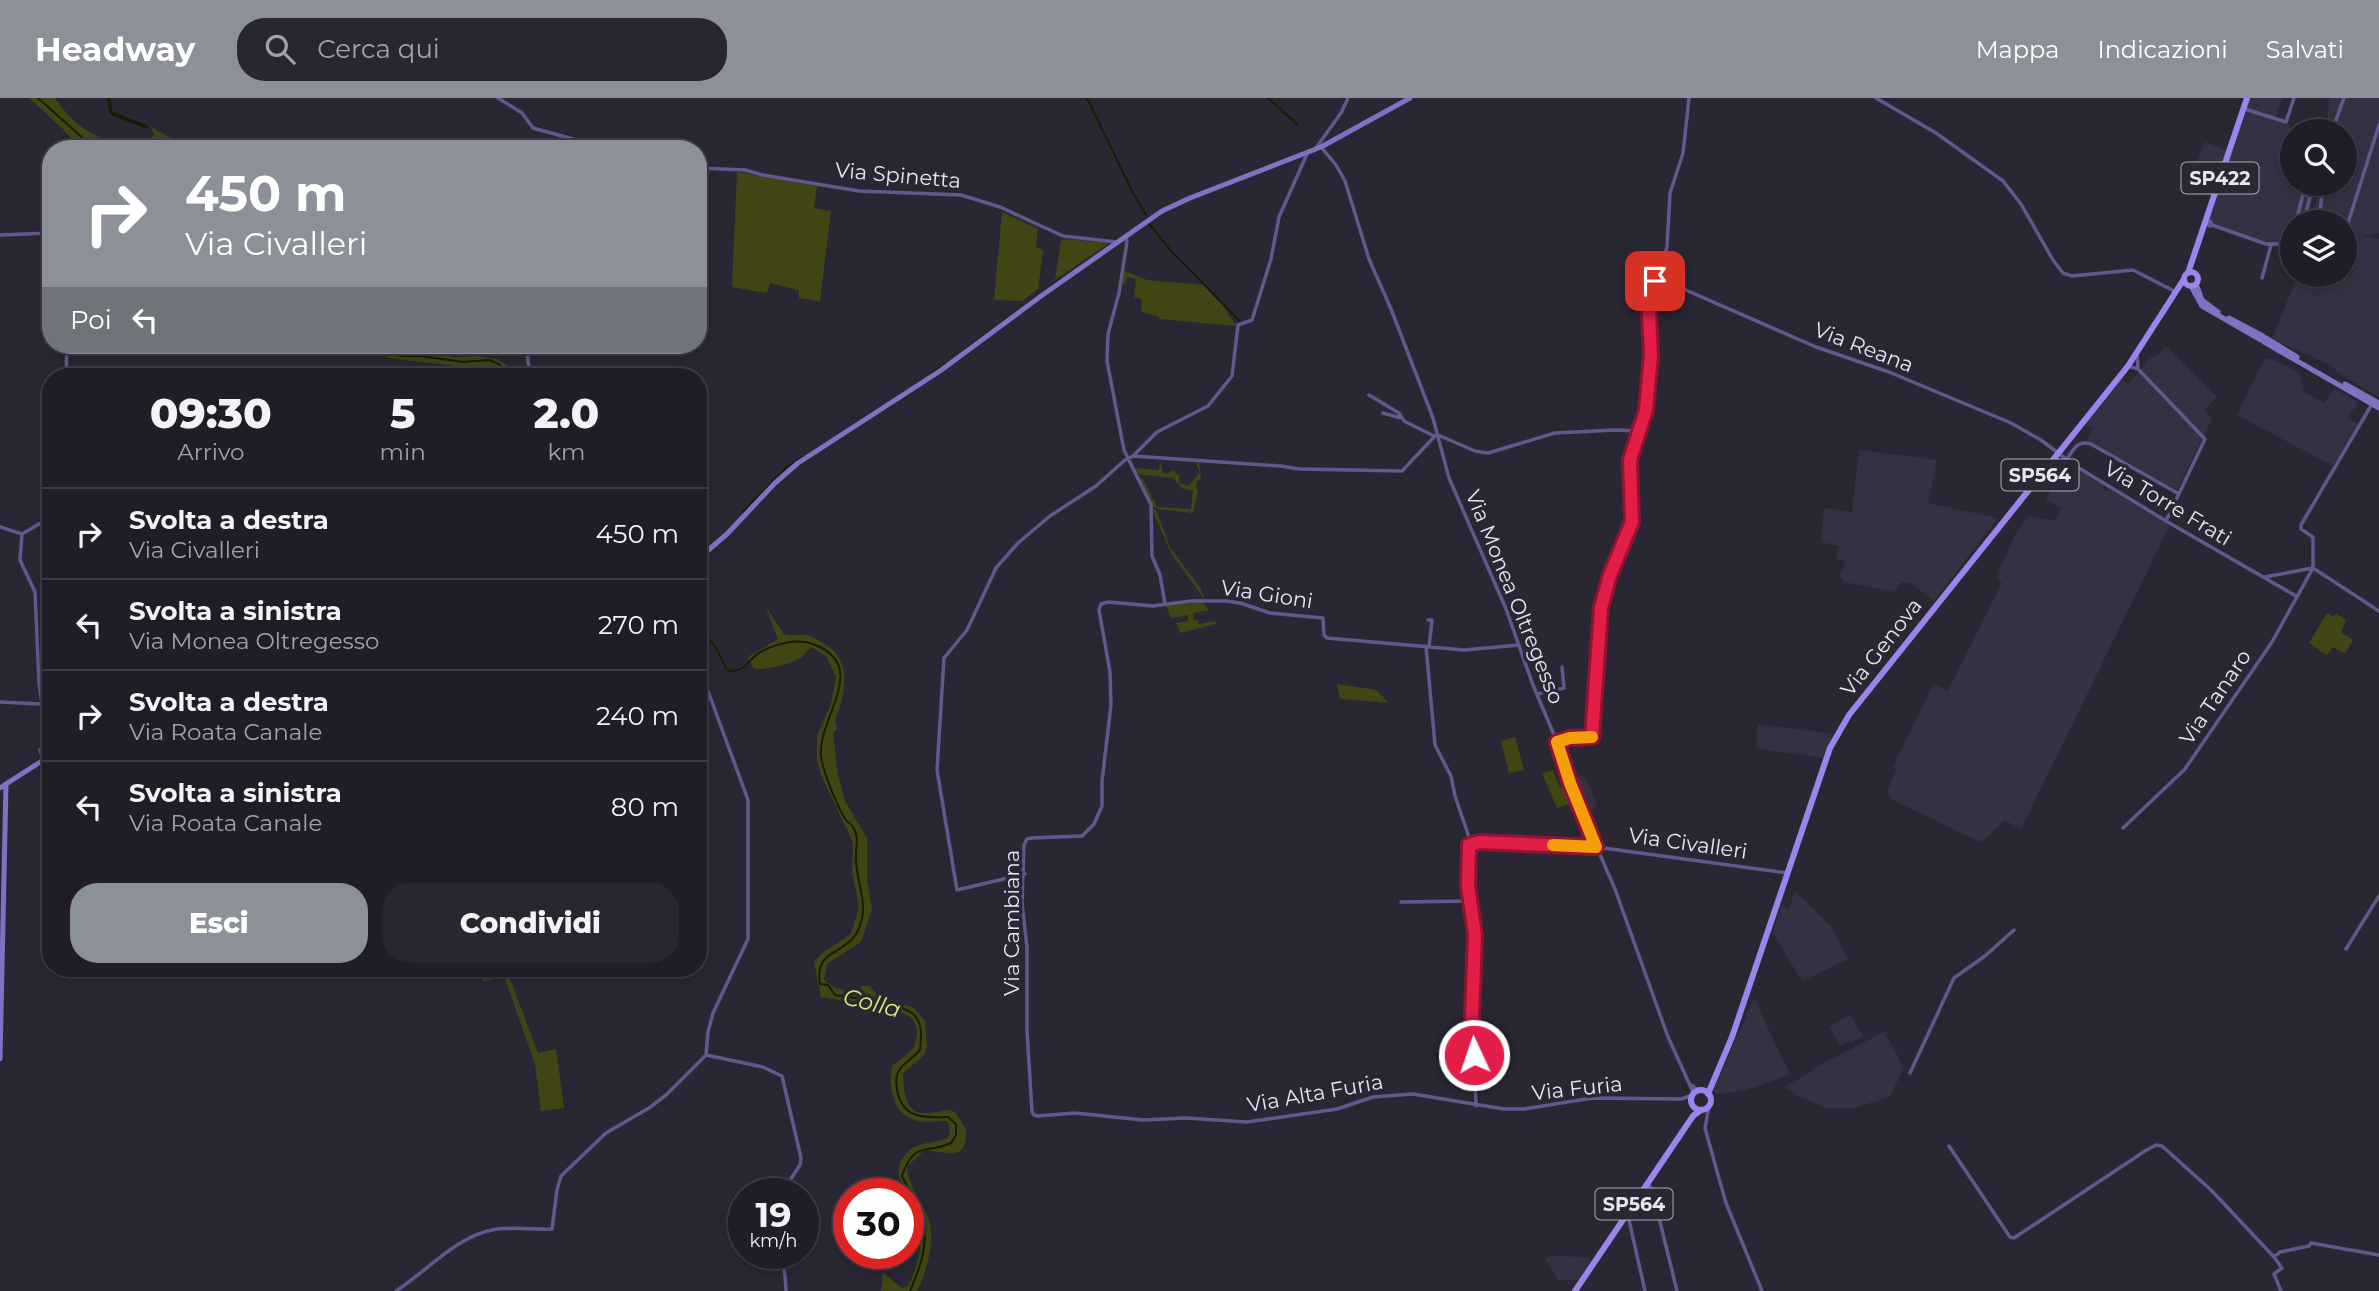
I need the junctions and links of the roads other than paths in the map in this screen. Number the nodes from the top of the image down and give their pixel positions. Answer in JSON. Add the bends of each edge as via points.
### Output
{"nodes":[{"id":1,"x":498,"y":98,"type":"edge"},
{"id":2,"x":1348,"y":98,"type":"edge"},
{"id":3,"x":1410,"y":98,"type":"edge"},
{"id":4,"x":1689,"y":98,"type":"edge"},
{"id":5,"x":1876,"y":98,"type":"edge"},
{"id":6,"x":2247,"y":98,"type":"edge"},
{"id":7,"x":2294,"y":98,"type":"edge"},
{"id":8,"x":2344,"y":98,"type":"edge"},
{"id":9,"x":2243,"y":108,"type":"junction"},
{"id":10,"x":2336,"y":119,"type":"edge"},
{"id":11,"x":2379,"y":125,"type":"edge"},
{"id":12,"x":576,"y":140,"type":"edge"},
{"id":13,"x":1318,"y":149,"type":"junction"},
{"id":14,"x":1307,"y":153,"type":"junction"},
{"id":15,"x":707,"y":168,"type":"edge"},
{"id":16,"x":2357,"y":195,"type":"edge"},
{"id":17,"x":2322,"y":196,"type":"edge"},
{"id":18,"x":2357,"y":196,"type":"edge"},
{"id":19,"x":2299,"y":210,"type":"edge"},
{"id":20,"x":2307,"y":210,"type":"edge"},
{"id":21,"x":2208,"y":223,"type":"junction"},
{"id":22,"x":42,"y":233,"type":"edge"},
{"id":23,"x":0,"y":235,"type":"edge"},
{"id":24,"x":1126,"y":238,"type":"junction"},
{"id":25,"x":1118,"y":243,"type":"junction"},
{"id":26,"x":2271,"y":244,"type":"junction"},
{"id":27,"x":2280,"y":244,"type":"edge"},
{"id":28,"x":1657,"y":277,"type":"junction"},
{"id":29,"x":2262,"y":278,"type":"dead end"},
{"id":30,"x":2190,"y":280,"type":"junction"},
{"id":31,"x":2175,"y":292,"type":"junction"},
{"id":32,"x":2133,"y":366,"type":"junction"},
{"id":33,"x":1369,"y":395,"type":"dead end"},
{"id":34,"x":2377,"y":405,"type":"edge"},
{"id":35,"x":1383,"y":413,"type":"dead end"},
{"id":36,"x":1401,"y":418,"type":"junction"},
{"id":37,"x":1639,"y":431,"type":"junction"},
{"id":38,"x":1435,"y":436,"type":"junction"},
{"id":39,"x":2058,"y":453,"type":"junction"},
{"id":40,"x":1133,"y":456,"type":"junction"},
{"id":41,"x":1128,"y":459,"type":"junction"},
{"id":42,"x":2067,"y":459,"type":"junction"},
{"id":43,"x":2179,"y":495,"type":"junction"},
{"id":44,"x":2166,"y":521,"type":"junction"},
{"id":45,"x":42,"y":522,"type":"edge"},
{"id":46,"x":0,"y":527,"type":"edge"},
{"id":47,"x":22,"y":534,"type":"junction"},
{"id":48,"x":707,"y":551,"type":"edge"},
{"id":49,"x":2314,"y":568,"type":"junction"},
{"id":50,"x":2265,"y":577,"type":"junction"},
{"id":51,"x":2296,"y":596,"type":"junction"},
{"id":52,"x":1165,"y":604,"type":"junction"},
{"id":53,"x":2379,"y":611,"type":"edge"},
{"id":54,"x":1428,"y":620,"type":"dead end"},
{"id":55,"x":1519,"y":645,"type":"junction"},
{"id":56,"x":1428,"y":647,"type":"junction"},
{"id":57,"x":1562,"y":667,"type":"dead end"},
{"id":58,"x":707,"y":688,"type":"edge"},
{"id":59,"x":1537,"y":694,"type":"junction"},
{"id":60,"x":0,"y":702,"type":"edge"},
{"id":61,"x":41,"y":704,"type":"junction"},
{"id":62,"x":42,"y":709,"type":"edge"},
{"id":63,"x":1557,"y":742,"type":"junction"},
{"id":64,"x":40,"y":750,"type":"dead end"},
{"id":65,"x":42,"y":756,"type":"edge"},
{"id":66,"x":42,"y":760,"type":"edge"},
{"id":67,"x":3,"y":786,"type":"edge"},
{"id":68,"x":2123,"y":828,"type":"dead end"},
{"id":69,"x":1471,"y":843,"type":"junction"},
{"id":70,"x":1596,"y":847,"type":"junction"},
{"id":71,"x":2,"y":855,"type":"edge"},
{"id":72,"x":1788,"y":873,"type":"junction"},
{"id":73,"x":1025,"y":874,"type":"junction"},
{"id":74,"x":2379,"y":896,"type":"edge"},
{"id":75,"x":1470,"y":901,"type":"junction"},
{"id":76,"x":1401,"y":902,"type":"dead end"},
{"id":77,"x":2014,"y":930,"type":"dead end"},
{"id":78,"x":2346,"y":949,"type":"dead end"},
{"id":79,"x":706,"y":1055,"type":"junction"},
{"id":80,"x":0,"y":1059,"type":"edge"},
{"id":81,"x":1910,"y":1073,"type":"dead end"},
{"id":82,"x":1699,"y":1093,"type":"junction"},
{"id":83,"x":1681,"y":1099,"type":"junction"},
{"id":84,"x":1476,"y":1105,"type":"junction"},
{"id":85,"x":1701,"y":1108,"type":"junction"},
{"id":86,"x":1034,"y":1115,"type":"joint"},
{"id":87,"x":1949,"y":1146,"type":"dead end"},
{"id":88,"x":792,"y":1178,"type":"edge"},
{"id":89,"x":1648,"y":1184,"type":"junction"},
{"id":90,"x":1625,"y":1217,"type":"junction"},
{"id":91,"x":2379,"y":1255,"type":"edge"},
{"id":92,"x":2274,"y":1257,"type":"junction"},
{"id":93,"x":782,"y":1269,"type":"edge"},
{"id":94,"x":396,"y":1291,"type":"edge"},
{"id":95,"x":786,"y":1291,"type":"edge"},
{"id":96,"x":1575,"y":1291,"type":"edge"},
{"id":97,"x":1645,"y":1291,"type":"edge"},
{"id":98,"x":1677,"y":1291,"type":"edge"},
{"id":99,"x":1762,"y":1291,"type":"edge"},
{"id":100,"x":2281,"y":1291,"type":"edge"}],
"edges":[{"from":1,"to":12,"type":"street","via":[[522,113],[533,128]]},
{"from":2,"to":13,"type":"street","via":[[1318,141]]},
{"from":3,"to":13,"type":"main road"},
{"from":4,"to":28,"type":"street","via":[[1684,152],[1670,193],[1667,247]]},
{"from":5,"to":31,"type":"street","via":[[1936,133],[2003,181],[2063,273],[2133,270]]},
{"from":6,"to":9,"type":"main road","number":"SP422"},
{"from":7,"to":9,"type":"street","via":[[2286,122]]},
{"from":8,"to":10,"type":"street"},
{"from":9,"to":21,"type":"main road","number":"SP422"},
{"from":11,"to":16,"type":"street"},
{"from":13,"to":14,"type":"main road"},
{"from":13,"to":38,"type":"street","name":"Via Monea Oltregesso","via":[[1345,181]]},
{"from":14,"to":24,"type":"main road","via":[[1175,204]]},
{"from":14,"to":40,"type":"street","via":[[1279,217],[1252,320],[1238,325],[1232,376],[1202,411],[1157,432]]},
{"from":15,"to":25,"type":"street","name":"Via Spinetta","via":[[745,170],[859,191],[961,195],[1063,236]]},
{"from":17,"to":18,"type":"street","via":[[2320,212],[2348,223]]},
{"from":19,"to":20,"type":"street","via":[[2303,194],[2310,196]]},
{"from":21,"to":26,"type":"street"},
{"from":21,"to":30,"type":"main road","number":"SP422"},
{"from":22,"to":23,"type":"street"},
{"from":24,"to":25,"type":"main road"},
{"from":24,"to":41,"type":"street","via":[[1107,341]]},
{"from":25,"to":48,"type":"main road","via":[[921,383],[798,463]]},
{"from":26,"to":27,"type":"street"},
{"from":26,"to":29,"type":"street"},
{"from":28,"to":37,"type":"street","via":[[1649,314],[1646,410]]},
{"from":28,"to":39,"type":"street","name":"Via Reana","via":[[2011,423]]},
{"from":30,"to":31,"type":"main road","name":"Via Genova","number":"SP564"},
{"from":30,"to":34,"type":"main road","via":[[2202,306]]},
{"from":31,"to":32,"type":"main road","name":"Via Genova","number":"SP564"},
{"from":32,"to":39,"type":"main road","name":"Via Genova","number":"SP564"},
{"from":32,"to":43,"type":"street","via":[[2205,439]]},
{"from":33,"to":36,"type":"street"},
{"from":34,"to":49,"type":"street","via":[[2301,525],[2313,537]]},
{"from":35,"to":36,"type":"street"},
{"from":36,"to":38,"type":"street"},
{"from":37,"to":38,"type":"street","via":[[1555,433],[1488,453]]},
{"from":37,"to":63,"type":"street","via":[[1630,460],[1632,526],[1601,608],[1592,737]]},
{"from":38,"to":40,"type":"street","via":[[1399,471],[1299,470]]},
{"from":38,"to":55,"type":"street","name":"Via Monea Oltregesso"},
{"from":39,"to":42,"type":"street","name":"Via Torre Frati"},
{"from":39,"to":72,"type":"main road","name":"Via Genova","number":"SP564","via":[[1839,731]]},
{"from":40,"to":41,"type":"street"},
{"from":41,"to":52,"type":"street","via":[[1151,505],[1152,556]]},
{"from":41,"to":73,"type":"street","via":[[1050,516],[1004,557],[967,630],[944,659],[936,760],[957,890]]},
{"from":42,"to":43,"type":"street","via":[[2077,444],[2091,444]]},
{"from":42,"to":44,"type":"street","name":"Via Torre Frati"},
{"from":43,"to":44,"type":"street"},
{"from":44,"to":50,"type":"street","name":"Via Torre Frati"},
{"from":45,"to":47,"type":"street"},
{"from":46,"to":47,"type":"street"},
{"from":47,"to":61,"type":"street","via":[[20,560],[35,592]]},
{"from":49,"to":50,"type":"street"},
{"from":49,"to":51,"type":"street","name":"Via Tanaro"},
{"from":49,"to":53,"type":"street"},
{"from":50,"to":51,"type":"street","name":"Via Torre Frati"},
{"from":51,"to":68,"type":"street","name":"Via Tanaro","via":[[2272,642],[2185,769]]},
{"from":52,"to":56,"type":"street","name":"Via Gioni","via":[[1240,603],[1270,613],[1323,618],[1328,639]]},
{"from":52,"to":73,"type":"street","name":"Via Cambiana","via":[[1108,602],[1099,606],[1111,689],[1102,806],[1082,836],[1027,839]]},
{"from":54,"to":56,"type":"street","via":[[1433,628]]},
{"from":55,"to":56,"type":"street","name":"Via Gioni","via":[[1465,650]]},
{"from":55,"to":59,"type":"street","name":"Via Monea Oltregesso"},
{"from":56,"to":69,"type":"street","via":[[1435,745],[1451,776]]},
{"from":57,"to":59,"type":"street","via":[[1564,688]]},
{"from":58,"to":79,"type":"street","via":[[748,800],[748,939],[713,1013]]},
{"from":59,"to":63,"type":"street","name":"Via Monea Oltregesso"},
{"from":60,"to":61,"type":"street"},
{"from":61,"to":62,"type":"street"},
{"from":63,"to":70,"type":"street","name":"Via Monea Oltregesso"},
{"from":64,"to":65,"type":"street"},
{"from":66,"to":67,"type":"main road"},
{"from":67,"to":71,"type":"main road"},
{"from":69,"to":70,"type":"street","name":"Via Civalleri"},
{"from":69,"to":75,"type":"street"},
{"from":70,"to":72,"type":"street","name":"Via Civalleri"},
{"from":70,"to":82,"type":"street","name":"Via Monea Oltregesso","via":[[1671,1045]]},
{"from":71,"to":80,"type":"main road"},
{"from":72,"to":82,"type":"main road","name":"Via Genova","number":"SP564","via":[[1732,1037],[1714,1078]]},
{"from":73,"to":86,"type":"street","name":"Via Cambiana","via":[[1027,1046]]},
{"from":74,"to":78,"type":"street"},
{"from":75,"to":76,"type":"street"},
{"from":75,"to":84,"type":"street","via":[[1475,935]]},
{"from":77,"to":81,"type":"street","via":[[1954,978]]},
{"from":79,"to":88,"type":"street","via":[[763,1067],[782,1076],[801,1158]]},
{"from":79,"to":94,"type":"street","via":[[666,1095],[606,1133],[561,1176],[552,1229],[503,1228],[477,1235]]},
{"from":82,"to":83,"type":"street","name":"Via Furia"},
{"from":82,"to":85,"type":"main road"},
{"from":82,"to":85,"type":"main road","via":[[1711,1100]]},
{"from":83,"to":84,"type":"street","name":"Via Furia","via":[[1592,1098],[1524,1109]]},
{"from":83,"to":85,"type":"street","name":"Via Furia"},
{"from":84,"to":86,"type":"street","name":"Via Alta Furia","via":[[1413,1094],[1373,1097],[1337,1109],[1247,1122]]},
{"from":85,"to":89,"type":"main road","number":"SP564"},
{"from":85,"to":99,"type":"street","via":[[1726,1203]]},
{"from":87,"to":92,"type":"street","via":[[2014,1238],[2159,1145],[2205,1184]]},
{"from":89,"to":90,"type":"main road","number":"SP564"},
{"from":89,"to":98,"type":"street"},
{"from":90,"to":96,"type":"main road","number":"SP564"},
{"from":90,"to":97,"type":"street"},
{"from":91,"to":92,"type":"street","via":[[2311,1243]]},
{"from":92,"to":100,"type":"street","via":[[2282,1268],[2274,1275]]},
{"from":93,"to":95,"type":"street"}]}
